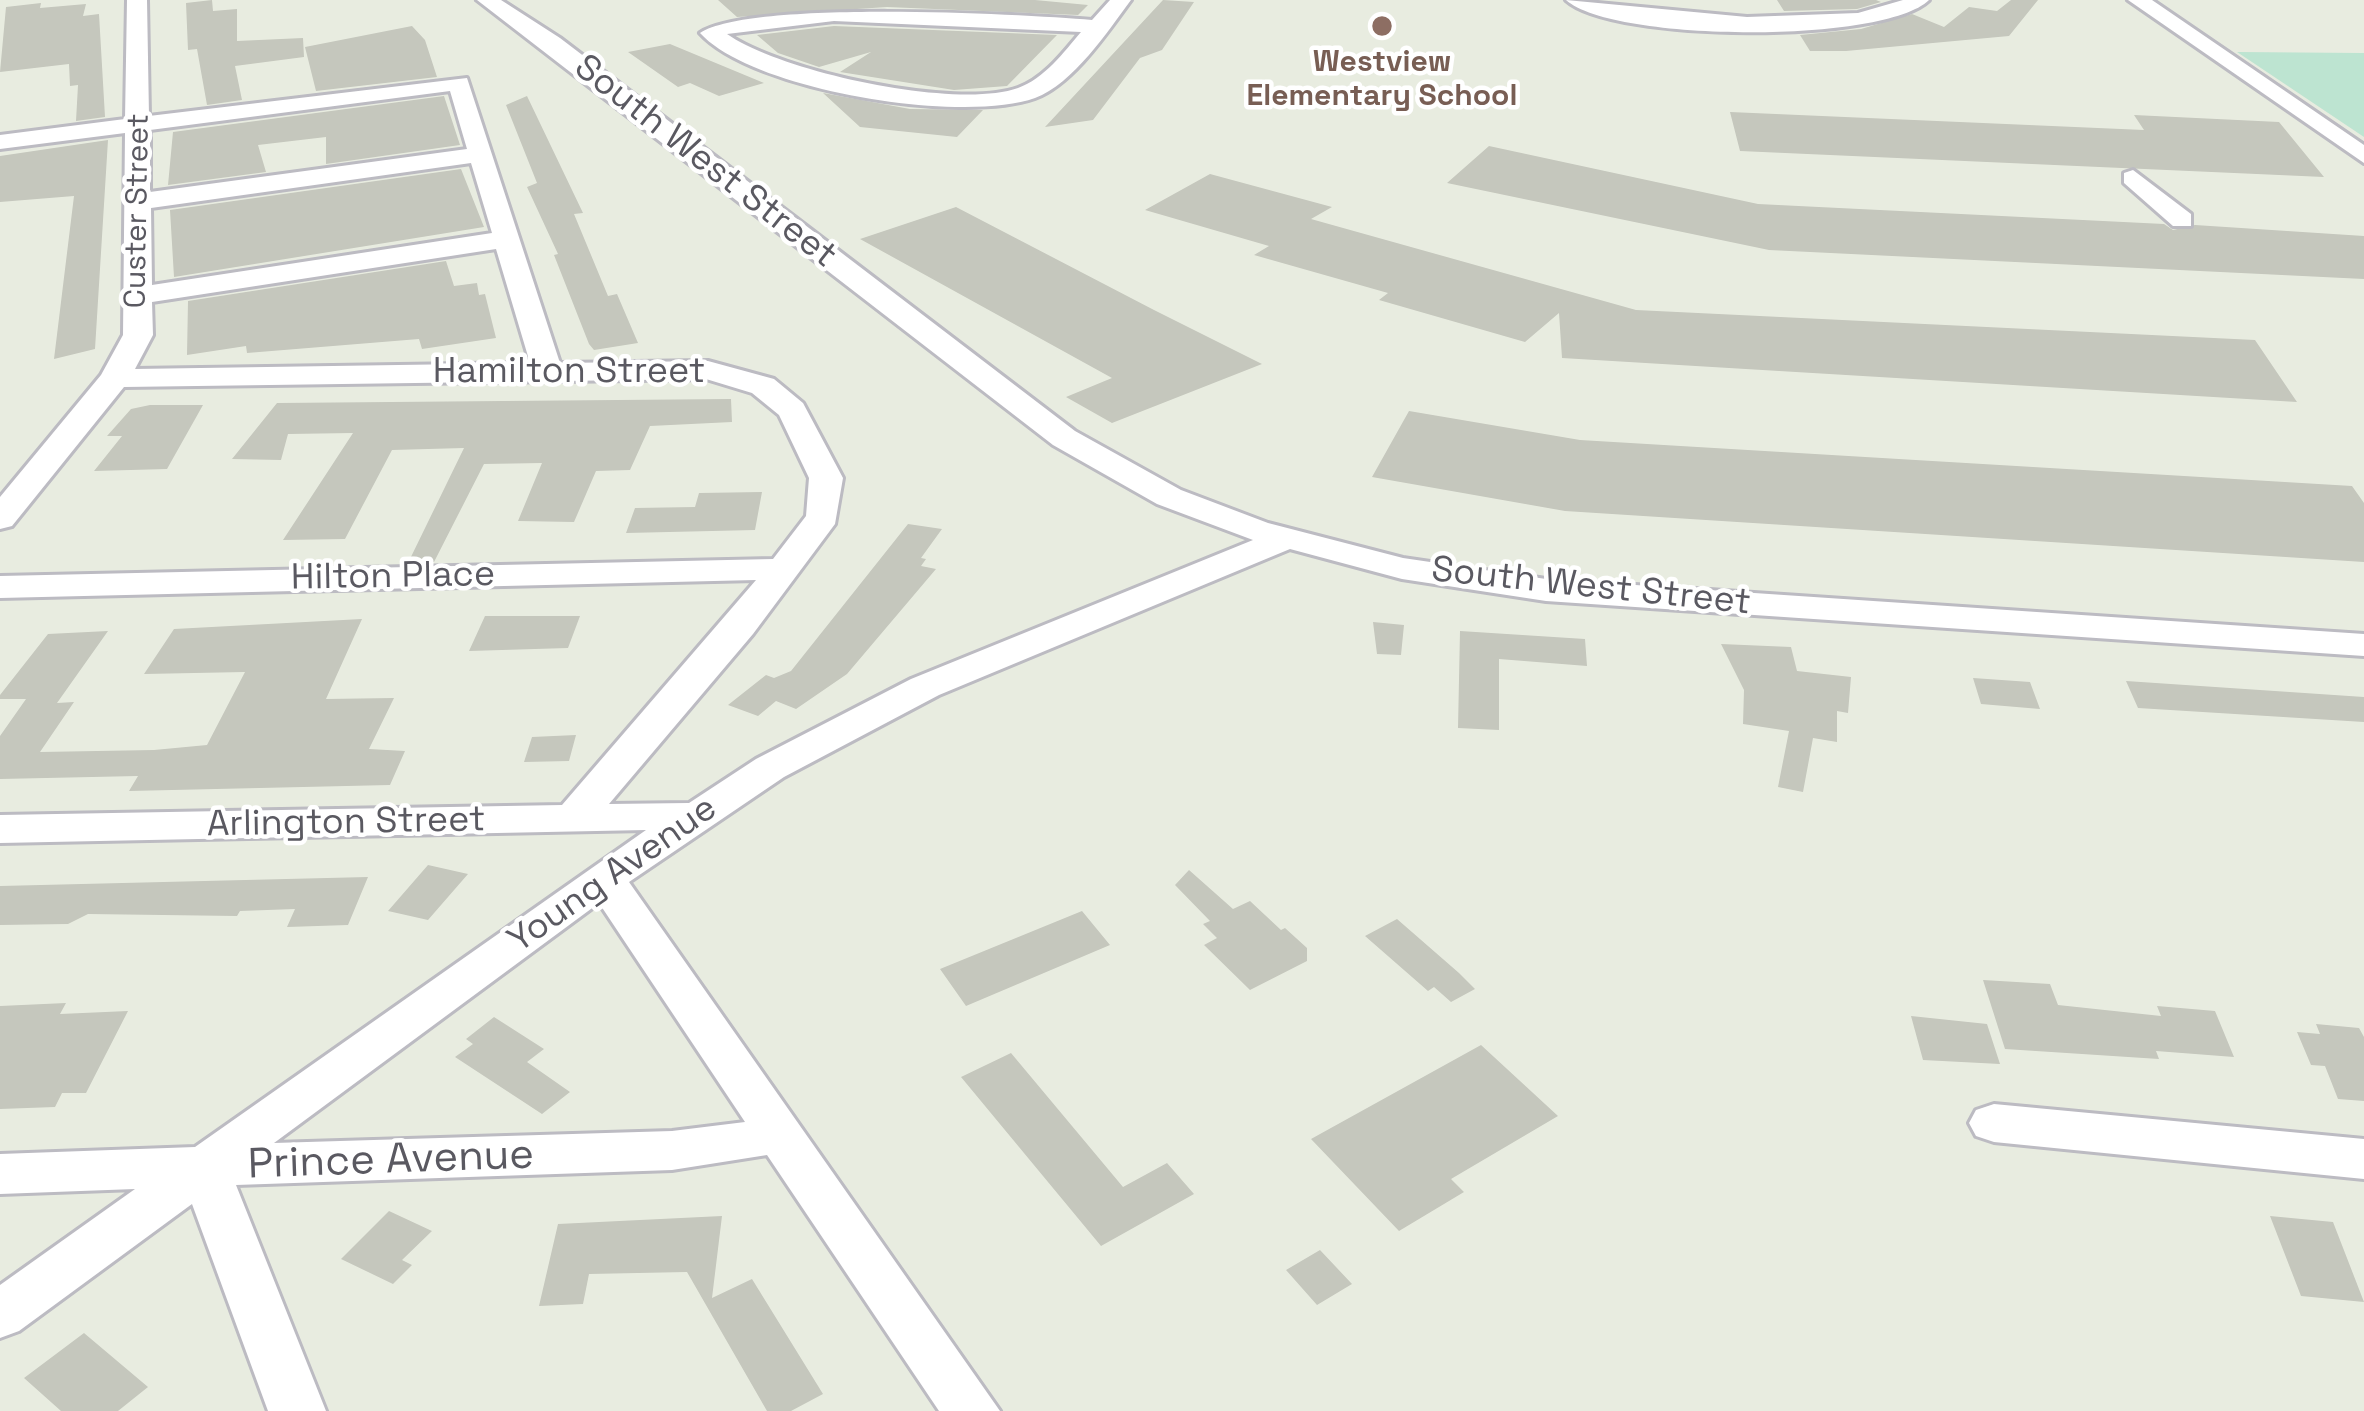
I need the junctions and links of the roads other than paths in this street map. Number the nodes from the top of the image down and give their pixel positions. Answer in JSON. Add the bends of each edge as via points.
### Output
{"nodes":[{"id":1,"x":137,"y":0,"type":"edge"},
{"id":2,"x":487,"y":0,"type":"edge"},
{"id":3,"x":1121,"y":0,"type":"edge"},
{"id":4,"x":1919,"y":0,"type":"edge"},
{"id":5,"x":2121,"y":0,"type":"edge"},
{"id":6,"x":1577,"y":2,"type":"edge"},
{"id":7,"x":2142,"y":3,"type":"edge"},
{"id":8,"x":1096,"y":26,"type":"junction"},
{"id":9,"x":140,"y":124,"type":"junction"},
{"id":10,"x":0,"y":142,"type":"edge"},
{"id":11,"x":482,"y":154,"type":"junction"},
{"id":12,"x":2364,"y":156,"type":"edge"},
{"id":13,"x":2133,"y":178,"type":"dead end"},
{"id":14,"x":137,"y":202,"type":"junction"},
{"id":15,"x":2182,"y":220,"type":"dead end"},
{"id":16,"x":508,"y":239,"type":"junction"},
{"id":17,"x":136,"y":296,"type":"junction"},
{"id":18,"x":548,"y":371,"type":"junction"},
{"id":19,"x":115,"y":378,"type":"junction"},
{"id":20,"x":0,"y":519,"type":"edge"},
{"id":21,"x":1285,"y":539,"type":"junction"},
{"id":22,"x":785,"y":569,"type":"junction"},
{"id":23,"x":0,"y":586,"type":"edge"},
{"id":24,"x":2364,"y":645,"type":"edge"},
{"id":25,"x":693,"y":816,"type":"junction"},
{"id":26,"x":574,"y":818,"type":"junction"},
{"id":27,"x":0,"y":829,"type":"edge"},
{"id":28,"x":604,"y":878,"type":"junction"},
{"id":29,"x":1994,"y":1123,"type":"dead end"},
{"id":30,"x":778,"y":1132,"type":"junction"},
{"id":31,"x":2364,"y":1159,"type":"edge"},
{"id":32,"x":203,"y":1169,"type":"junction"},
{"id":33,"x":0,"y":1174,"type":"edge"},
{"id":34,"x":0,"y":1315,"type":"edge"},
{"id":35,"x":297,"y":1411,"type":"edge"},
{"id":36,"x":970,"y":1411,"type":"edge"}],
"edges":[{"from":1,"to":9,"type":"street","name":"Custer Street"},
{"from":2,"to":21,"type":"street","name":"South West Street","via":[[1064,438],[1168,496]]},
{"from":3,"to":8,"type":"street"},
{"from":4,"to":6,"type":"street","via":[[1891,17],[1827,25],[1607,13]]},
{"from":5,"to":7,"type":"street"},
{"from":7,"to":12,"type":"street"},
{"from":8,"to":8,"type":"street","via":[[1036,89],[976,100],[814,79],[711,33],[735,21],[835,7]]},
{"from":9,"to":10,"type":"street"},
{"from":9,"to":11,"type":"street","via":[[461,85]]},
{"from":9,"to":14,"type":"street","name":"Custer Street"},
{"from":11,"to":14,"type":"street"},
{"from":11,"to":16,"type":"street"},
{"from":13,"to":15,"type":"street"},
{"from":14,"to":17,"type":"street","name":"Custer Street"},
{"from":16,"to":17,"type":"street"},
{"from":16,"to":18,"type":"street"},
{"from":17,"to":19,"type":"street","name":"Custer Street","via":[[138,335]]},
{"from":18,"to":19,"type":"street","name":"Hamilton Street"},
{"from":18,"to":22,"type":"street","name":"Hamilton Street","via":[[728,372],[778,396],[826,478],[824,517]]},
{"from":19,"to":20,"type":"street","name":"Custer Street"},
{"from":21,"to":24,"type":"street","name":"South West Street","via":[[1402,568],[1546,590]]},
{"from":21,"to":25,"type":"street","name":"Young Avenue","via":[[867,715]]},
{"from":22,"to":23,"type":"street","name":"Hilton Place"},
{"from":22,"to":26,"type":"street","name":"Hamilton Street"},
{"from":25,"to":26,"type":"street","name":"Arlington Street"},
{"from":25,"to":28,"type":"street","name":"Young Avenue"},
{"from":26,"to":27,"type":"street","name":"Arlington Street"},
{"from":28,"to":30,"type":"street"},
{"from":28,"to":32,"type":"street","name":"Young Avenue"},
{"from":29,"to":31,"type":"street"},
{"from":30,"to":32,"type":"street","name":"Prince Avenue","via":[[670,1155],[500,1153]]},
{"from":30,"to":36,"type":"street"},
{"from":32,"to":33,"type":"street","name":"Prince Avenue"},
{"from":32,"to":34,"type":"street","name":"Young Avenue"},
{"from":32,"to":35,"type":"street"}]}
